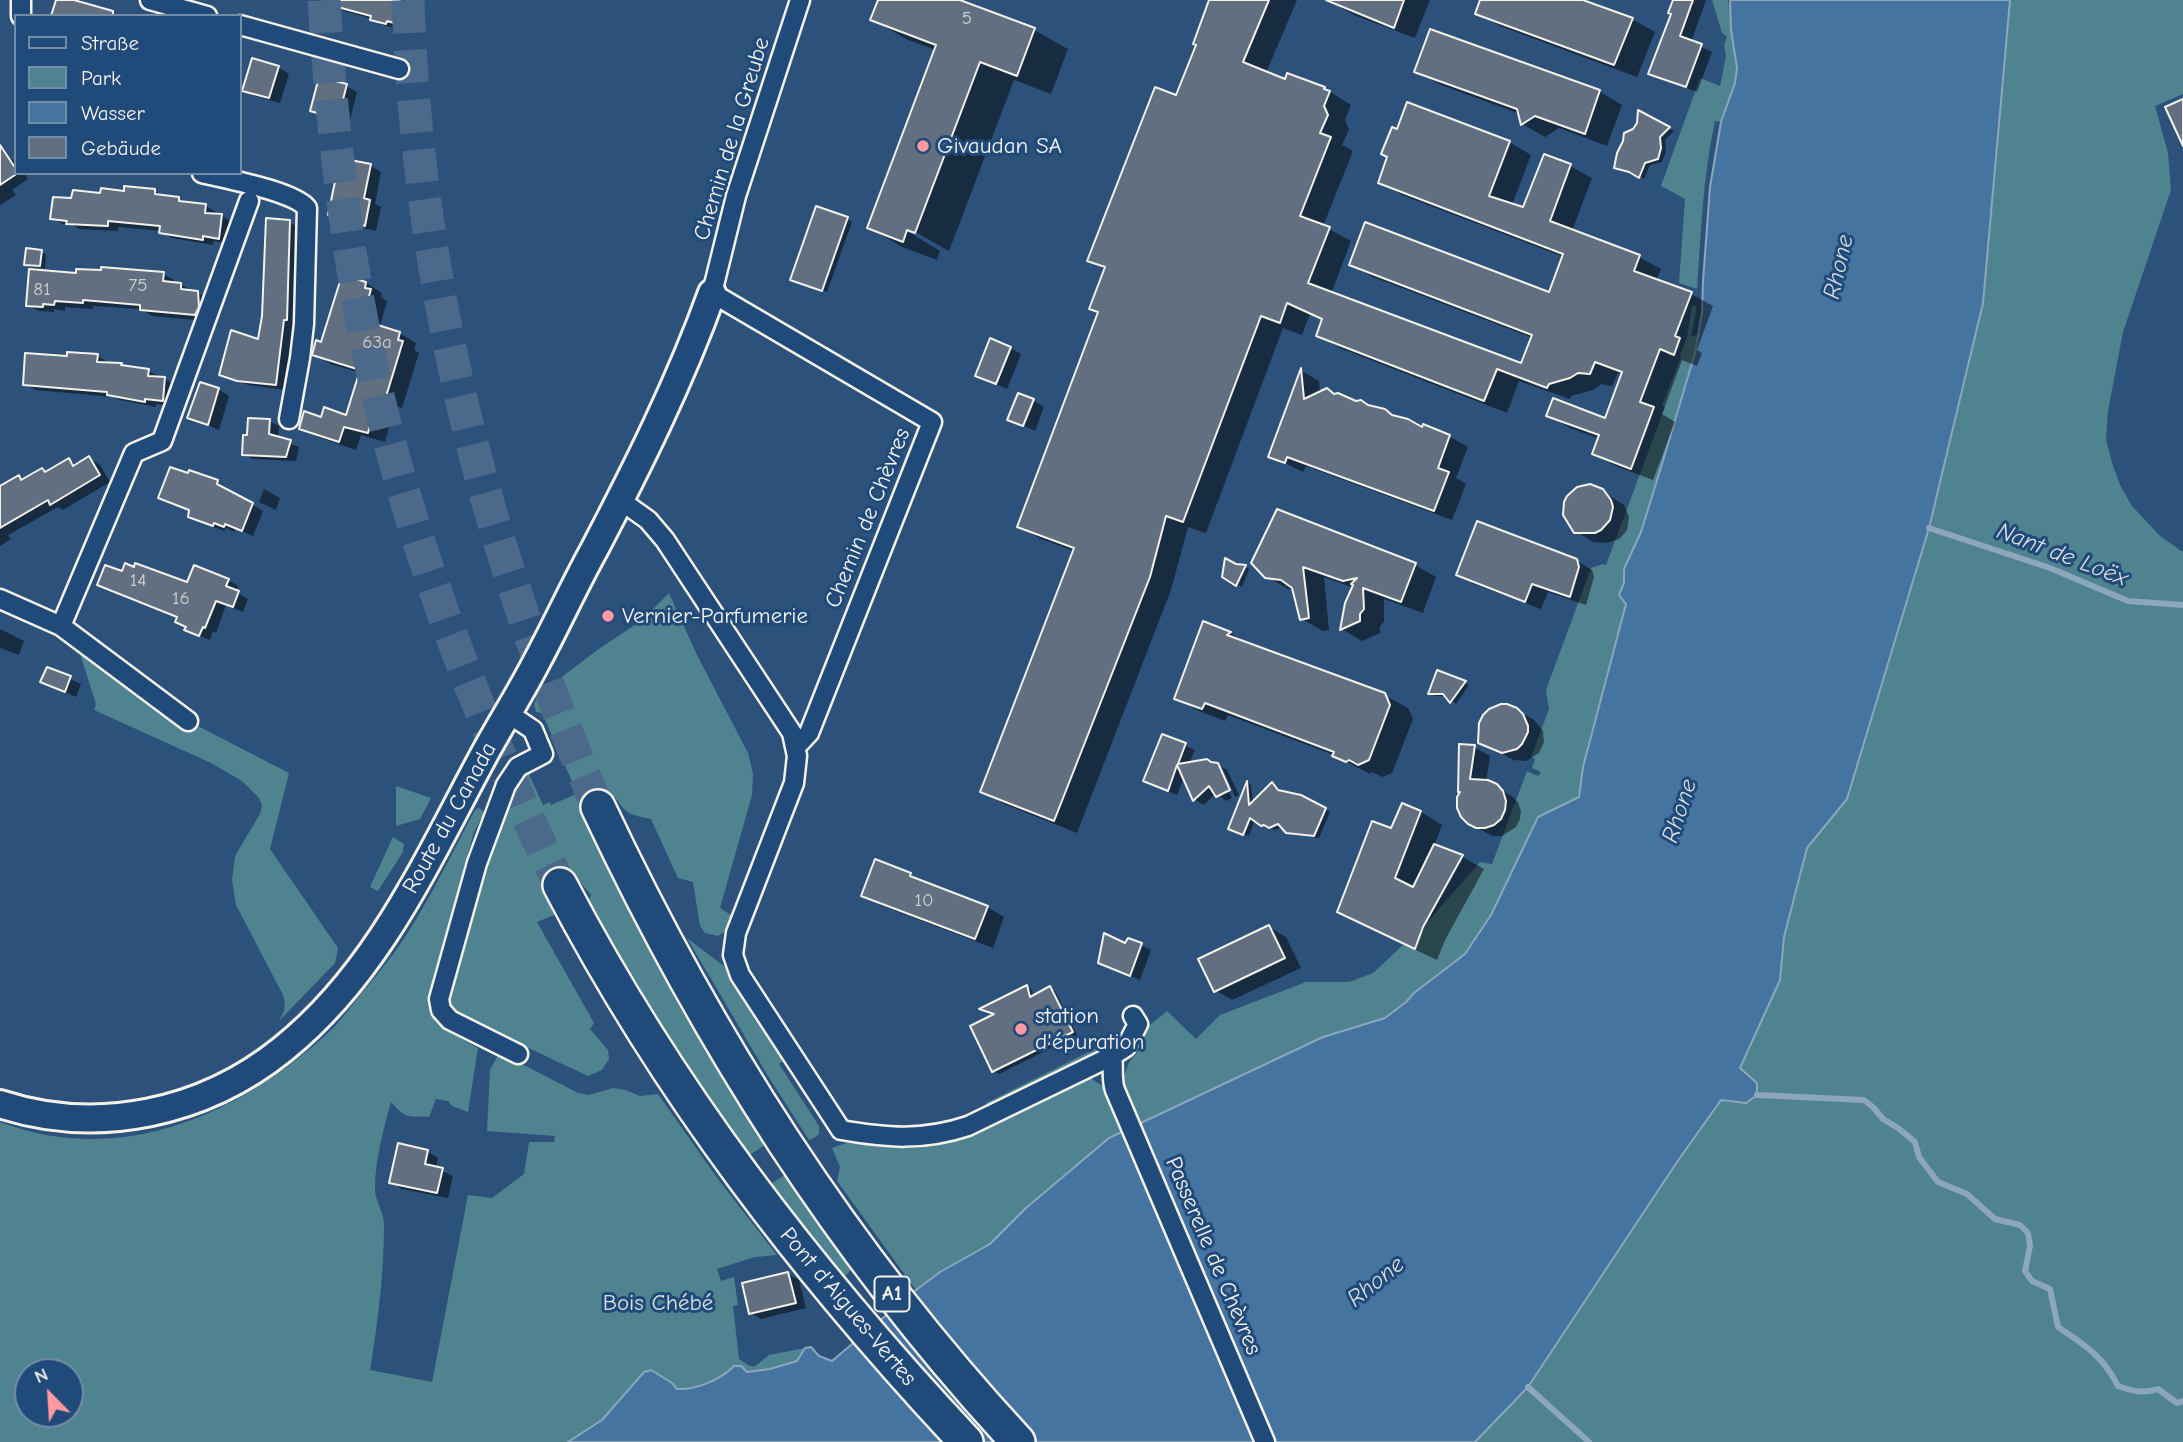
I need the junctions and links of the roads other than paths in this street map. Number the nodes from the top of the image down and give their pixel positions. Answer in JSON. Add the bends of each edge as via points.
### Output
{"nodes":[{"id":1,"x":150,"y":0,"type":"edge"},
{"id":2,"x":800,"y":0,"type":"edge"},
{"id":3,"x":200,"y":14,"type":"edge"},
{"id":4,"x":242,"y":26,"type":"edge"},
{"id":5,"x":399,"y":69,"type":"dead end"},
{"id":6,"x":210,"y":175,"type":"edge"},
{"id":7,"x":249,"y":201,"type":"dead end"},
{"id":8,"x":712,"y":293,"type":"junction"},
{"id":9,"x":289,"y":419,"type":"dead end"},
{"id":10,"x":620,"y":500,"type":"junction"},
{"id":11,"x":0,"y":599,"type":"edge"},
{"id":12,"x":61,"y":626,"type":"junction"},
{"id":13,"x":508,"y":713,"type":"junction"},
{"id":14,"x":188,"y":721,"type":"dead end"},
{"id":15,"x":796,"y":747,"type":"junction"},
{"id":16,"x":598,"y":807,"type":"tunnel mouth"},
{"id":17,"x":560,"y":885,"type":"tunnel mouth"},
{"id":18,"x":1133,"y":1016,"type":"dead end"},
{"id":19,"x":518,"y":1054,"type":"dead end"},
{"id":20,"x":1111,"y":1056,"type":"junction"},
{"id":21,"x":0,"y":1104,"type":"edge"},
{"id":22,"x":966,"y":1442,"type":"edge"},
{"id":23,"x":1018,"y":1442,"type":"edge"},
{"id":24,"x":1265,"y":1442,"type":"edge"}],
"edges":[{"from":1,"to":3,"type":"street"},
{"from":2,"to":8,"type":"street","name":"Chemin de la Greube","via":[[736,196]]},
{"from":4,"to":5,"type":"street"},
{"from":6,"to":9,"type":"street","via":[[299,200],[309,213],[304,324]]},
{"from":7,"to":12,"type":"street","via":[[162,441],[134,453]]},
{"from":8,"to":10,"type":"street","name":"Route du Canada","via":[[672,394]]},
{"from":8,"to":15,"type":"street","name":"Chemin de Chèvres","via":[[932,422],[809,733]]},
{"from":10,"to":13,"type":"street","name":"Route du Canada"},
{"from":10,"to":15,"type":"street","via":[[649,520],[665,540],[785,722]]},
{"from":11,"to":12,"type":"street"},
{"from":12,"to":14,"type":"street"},
{"from":13,"to":19,"type":"street","via":[[533,730],[543,754],[518,767],[506,785],[477,863],[439,999],[450,1020]]},
{"from":13,"to":21,"type":"street","name":"Route du Canada","via":[[395,917],[344,988],[281,1050],[217,1090],[145,1114],[72,1118]]},
{"from":15,"to":20,"type":"street","via":[[794,783],[736,933],[733,955],[740,975],[841,1130],[898,1138],[948,1133]]},
{"from":16,"to":23,"type":"highway","name":"Pont d'Aigues-Vertes","number":"A1","via":[[690,986],[779,1137],[885,1285]]},
{"from":17,"to":22,"type":"highway","name":"Pont d'Aigues-Vertes","number":"A1","via":[[649,1042],[735,1167],[825,1283]]},
{"from":18,"to":20,"type":"street","via":[[1138,1024],[1126,1047]]},
{"from":20,"to":24,"type":"street","name":"Passerelle de Chèvres","via":[[1114,1086]]}]}
